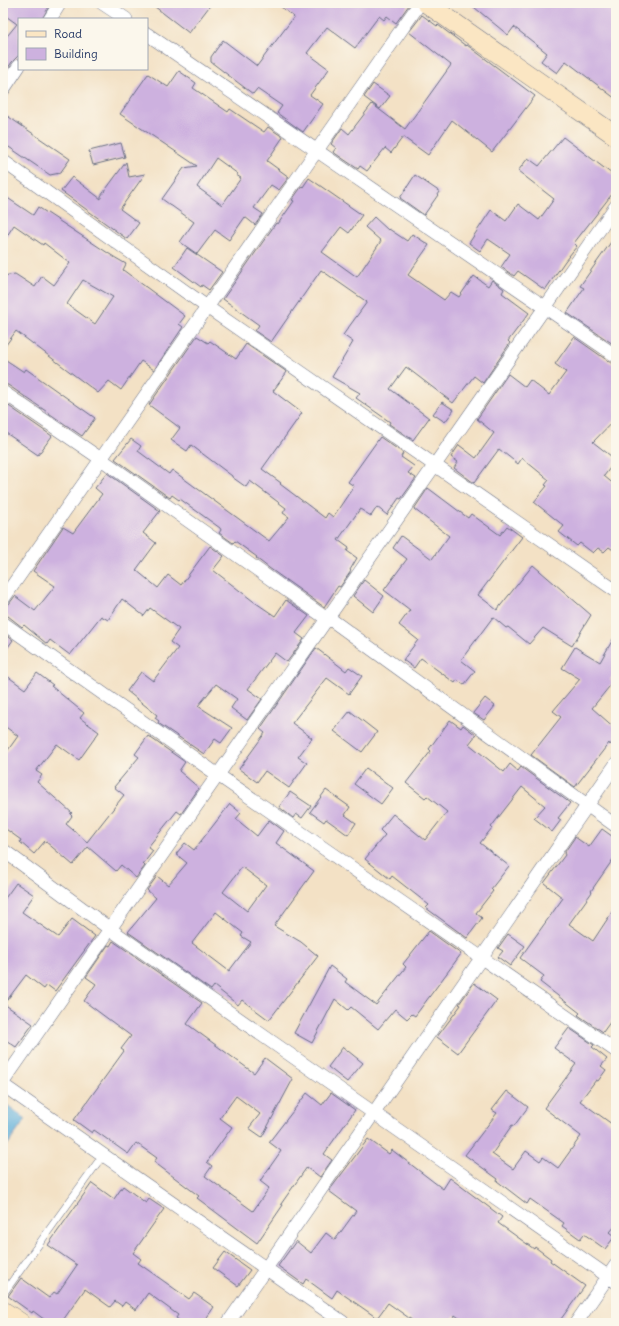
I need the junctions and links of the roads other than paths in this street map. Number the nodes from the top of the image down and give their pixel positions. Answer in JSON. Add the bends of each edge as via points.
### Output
{"nodes":[{"id":1,"x":60,"y":3,"type":"edge"},
{"id":2,"x":102,"y":3,"type":"edge"},
{"id":3,"x":420,"y":3,"type":"edge"},
{"id":4,"x":426,"y":3,"type":"edge"},
{"id":5,"x":51,"y":18,"type":"edge"},
{"id":6,"x":124,"y":18,"type":"edge"},
{"id":7,"x":148,"y":35,"type":"edge"},
{"id":8,"x":18,"y":68,"type":"edge"},
{"id":9,"x":3,"y":90,"type":"edge"},
{"id":10,"x":616,"y":136,"type":"edge"},
{"id":11,"x":317,"y":150,"type":"junction"},
{"id":12,"x":3,"y":161,"type":"edge"},
{"id":13,"x":616,"y":206,"type":"edge"},
{"id":14,"x":208,"y":307,"type":"junction"},
{"id":15,"x":545,"y":307,"type":"junction"},
{"id":16,"x":616,"y":356,"type":"edge"},
{"id":17,"x":3,"y":392,"type":"edge"},
{"id":18,"x":101,"y":459,"type":"junction"},
{"id":19,"x":435,"y":465,"type":"junction"},
{"id":20,"x":616,"y":591,"type":"edge"},
{"id":21,"x":3,"y":599,"type":"edge"},
{"id":22,"x":327,"y":619,"type":"junction"},
{"id":23,"x":3,"y":623,"type":"edge"},
{"id":24,"x":616,"y":764,"type":"edge"},
{"id":25,"x":218,"y":775,"type":"junction"},
{"id":26,"x":587,"y":806,"type":"junction"},
{"id":27,"x":616,"y":826,"type":"edge"},
{"id":28,"x":3,"y":850,"type":"edge"},
{"id":29,"x":110,"y":929,"type":"junction"},
{"id":30,"x":481,"y":959,"type":"junction"},
{"id":31,"x":616,"y":1051,"type":"edge"},
{"id":32,"x":3,"y":1084,"type":"edge"},
{"id":33,"x":374,"y":1112,"type":"junction"},
{"id":34,"x":103,"y":1154,"type":"junction"},
{"id":35,"x":616,"y":1265,"type":"edge"},
{"id":36,"x":266,"y":1268,"type":"junction"},
{"id":37,"x":612,"y":1279,"type":"edge"},
{"id":38,"x":3,"y":1294,"type":"edge"},
{"id":39,"x":3,"y":1311,"type":"edge"},
{"id":40,"x":21,"y":1323,"type":"edge"},
{"id":41,"x":228,"y":1323,"type":"edge"},
{"id":42,"x":344,"y":1323,"type":"edge"},
{"id":43,"x":576,"y":1323,"type":"edge"}],
"edges":[{"from":1,"to":5,"type":"street"},
{"from":2,"to":6,"type":"street"},
{"from":3,"to":11,"type":"street"},
{"from":4,"to":10,"type":"street"},
{"from":7,"to":11,"type":"street"},
{"from":8,"to":9,"type":"street"},
{"from":11,"to":14,"type":"street"},
{"from":11,"to":15,"type":"street"},
{"from":12,"to":14,"type":"street"},
{"from":13,"to":15,"type":"street"},
{"from":14,"to":18,"type":"street"},
{"from":14,"to":19,"type":"street"},
{"from":15,"to":16,"type":"street"},
{"from":15,"to":19,"type":"street"},
{"from":17,"to":18,"type":"street"},
{"from":18,"to":21,"type":"street"},
{"from":18,"to":22,"type":"street"},
{"from":19,"to":20,"type":"street"},
{"from":19,"to":22,"type":"street"},
{"from":22,"to":25,"type":"street"},
{"from":22,"to":26,"type":"street"},
{"from":23,"to":25,"type":"street"},
{"from":24,"to":26,"type":"street"},
{"from":25,"to":29,"type":"street"},
{"from":25,"to":30,"type":"street"},
{"from":26,"to":27,"type":"street"},
{"from":26,"to":30,"type":"street"},
{"from":28,"to":29,"type":"street"},
{"from":29,"to":32,"type":"street"},
{"from":29,"to":33,"type":"street"},
{"from":30,"to":31,"type":"street"},
{"from":30,"to":33,"type":"street"},
{"from":32,"to":34,"type":"street"},
{"from":33,"to":36,"type":"street"},
{"from":33,"to":37,"type":"street"},
{"from":34,"to":36,"type":"street"},
{"from":34,"to":38,"type":"lane"},
{"from":35,"to":37,"type":"street"},
{"from":36,"to":41,"type":"street"},
{"from":36,"to":42,"type":"street"},
{"from":37,"to":43,"type":"street"},
{"from":39,"to":40,"type":"street"}]}
